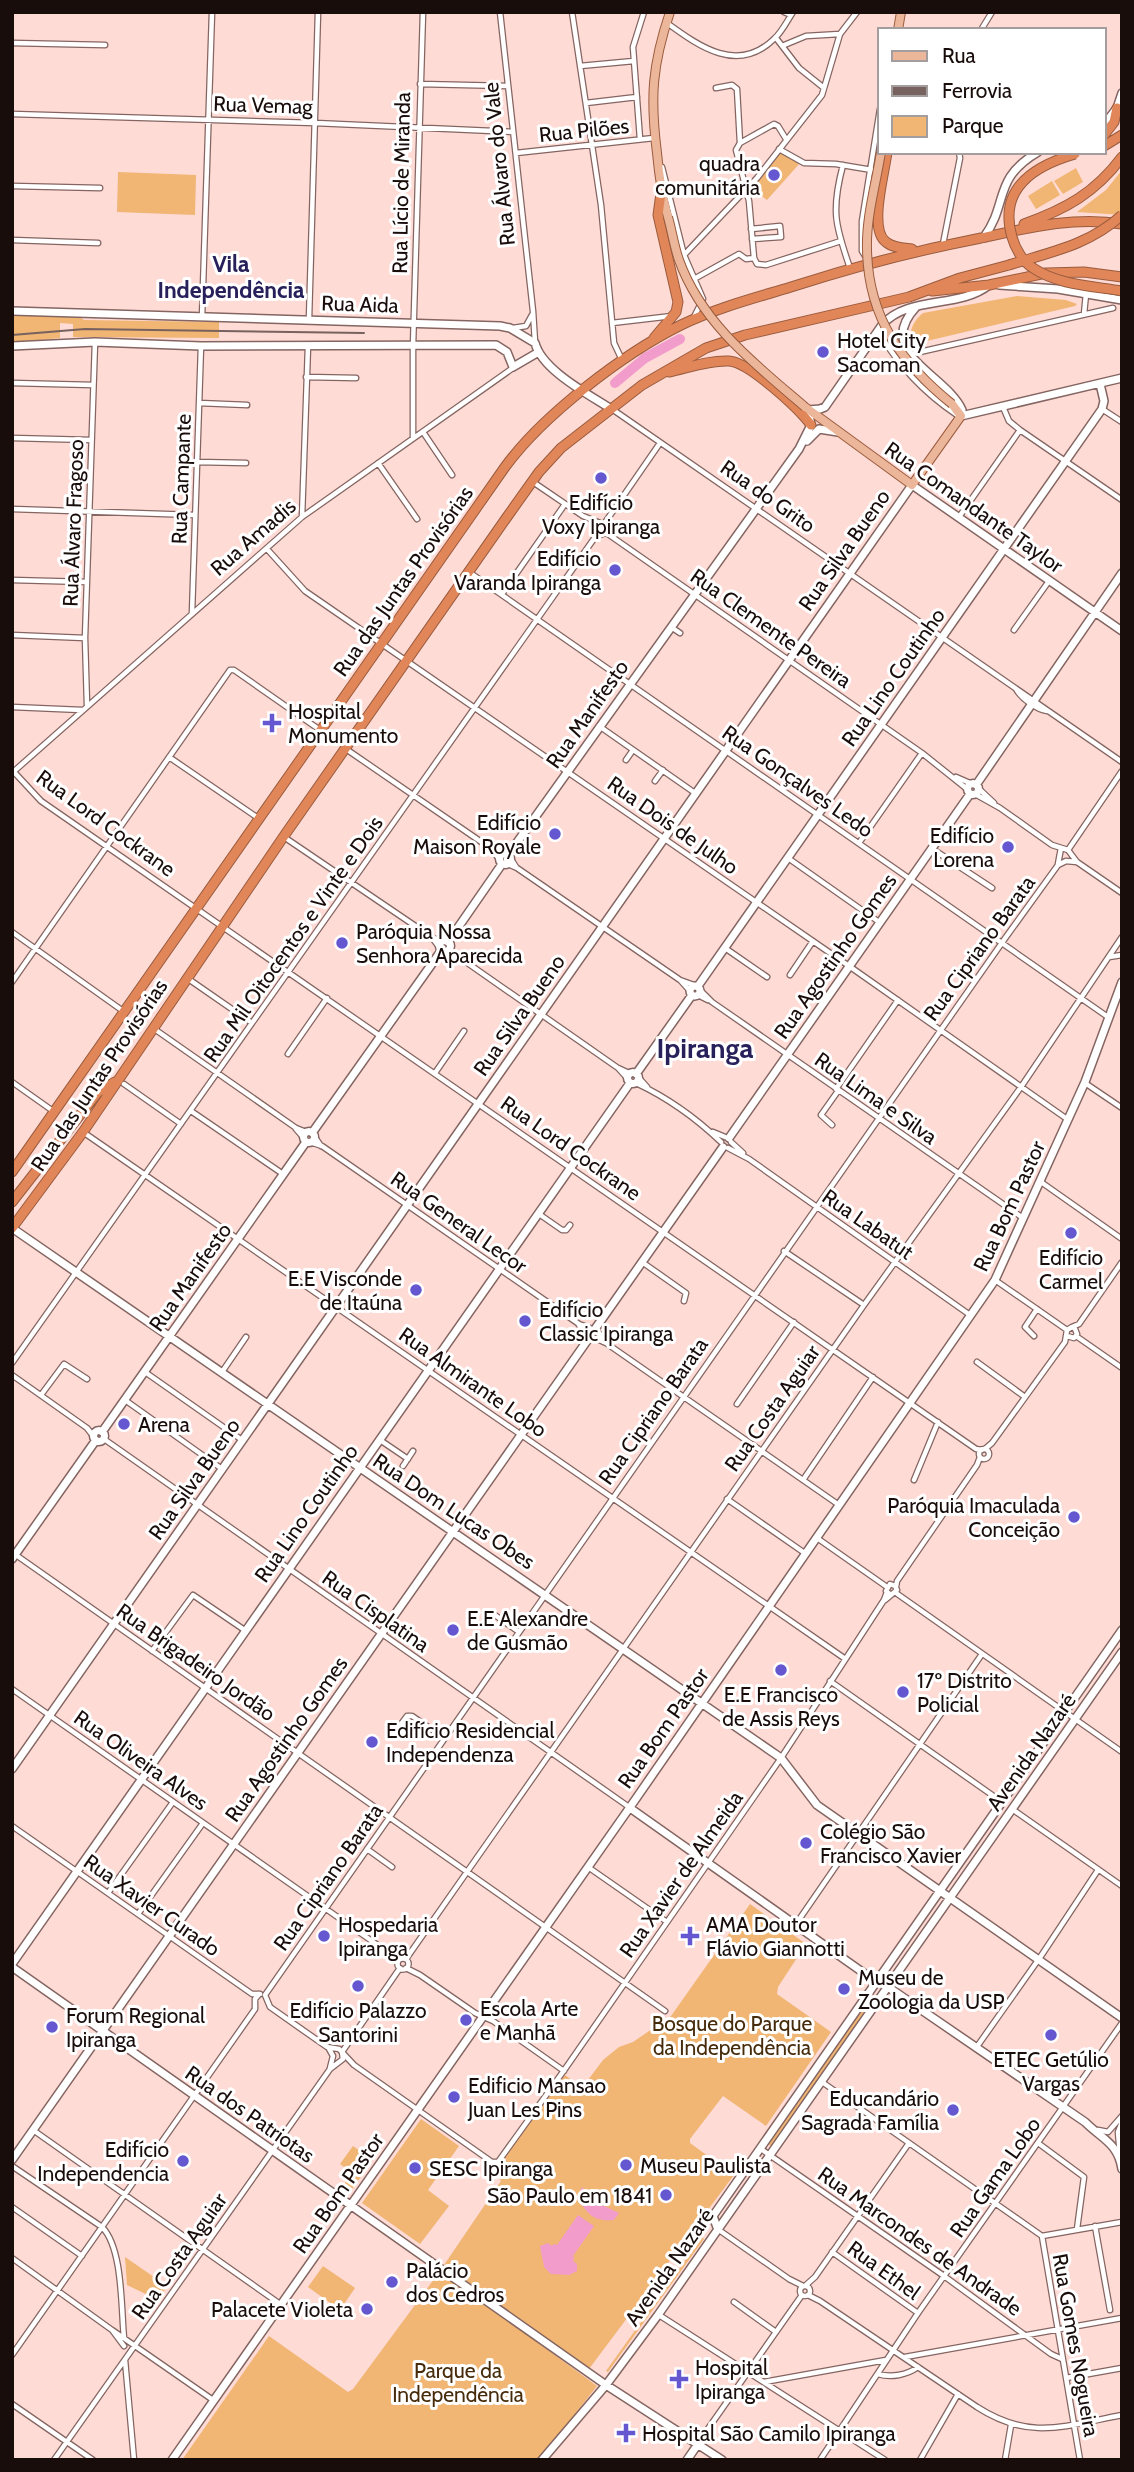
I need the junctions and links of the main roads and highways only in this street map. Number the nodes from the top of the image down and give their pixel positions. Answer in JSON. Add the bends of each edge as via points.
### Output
{"nodes":[{"id":1,"x":670,"y":12,"type":"edge"},
{"id":2,"x":1122,"y":93,"type":"edge"},
{"id":3,"x":1117,"y":108,"type":"junction"},
{"id":4,"x":1106,"y":122,"type":"edge"},
{"id":5,"x":1106,"y":132,"type":"edge"},
{"id":6,"x":1122,"y":135,"type":"edge"},
{"id":7,"x":1106,"y":145,"type":"edge"},
{"id":8,"x":881,"y":154,"type":"edge"},
{"id":9,"x":887,"y":154,"type":"edge"},
{"id":10,"x":1035,"y":154,"type":"edge"},
{"id":11,"x":1076,"y":154,"type":"edge"},
{"id":12,"x":1122,"y":157,"type":"edge"},
{"id":13,"x":662,"y":193,"type":"junction"},
{"id":14,"x":1122,"y":215,"type":"edge"},
{"id":15,"x":1122,"y":224,"type":"edge"},
{"id":16,"x":996,"y":234,"type":"junction"},
{"id":17,"x":984,"y":237,"type":"junction"},
{"id":18,"x":917,"y":250,"type":"junction"},
{"id":19,"x":1122,"y":277,"type":"edge"},
{"id":20,"x":992,"y":284,"type":"junction"},
{"id":21,"x":1122,"y":290,"type":"edge"},
{"id":22,"x":927,"y":292,"type":"junction"},
{"id":23,"x":1122,"y":300,"type":"edge"},
{"id":24,"x":917,"y":307,"type":"junction"},
{"id":25,"x":12,"y":311,"type":"edge"},
{"id":26,"x":535,"y":343,"type":"joint"},
{"id":27,"x":648,"y":345,"type":"junction"},
{"id":28,"x":12,"y":346,"type":"edge"},
{"id":29,"x":537,"y":353,"type":"junction"},
{"id":30,"x":513,"y":367,"type":"joint"},
{"id":31,"x":657,"y":375,"type":"junction"},
{"id":32,"x":1122,"y":378,"type":"edge"},
{"id":33,"x":1100,"y":384,"type":"junction"},
{"id":34,"x":584,"y":390,"type":"junction"},
{"id":35,"x":608,"y":407,"type":"junction"},
{"id":36,"x":807,"y":409,"type":"junction"},
{"id":37,"x":961,"y":416,"type":"junction"},
{"id":38,"x":811,"y":425,"type":"junction"},
{"id":39,"x":838,"y":432,"type":"junction"},
{"id":40,"x":799,"y":449,"type":"junction"},
{"id":41,"x":912,"y":485,"type":"junction"},
{"id":42,"x":1004,"y":550,"type":"junction"},
{"id":43,"x":1122,"y":573,"type":"edge"},
{"id":44,"x":1095,"y":613,"type":"junction"},
{"id":45,"x":1122,"y":631,"type":"edge"},
{"id":46,"x":1122,"y":982,"type":"edge"},
{"id":47,"x":121,"y":1082,"type":"junction"},
{"id":48,"x":12,"y":1172,"type":"edge"},
{"id":49,"x":12,"y":1202,"type":"edge"},
{"id":50,"x":12,"y":1228,"type":"edge"},
{"id":51,"x":169,"y":1336,"type":"junction"},
{"id":52,"x":268,"y":1404,"type":"junction"},
{"id":53,"x":359,"y":1467,"type":"junction"},
{"id":54,"x":453,"y":1530,"type":"junction"},
{"id":55,"x":13,"y":1555,"type":"edge"},
{"id":56,"x":1122,"y":1630,"type":"edge"},
{"id":57,"x":1122,"y":1653,"type":"edge"},
{"id":58,"x":702,"y":1703,"type":"junction"},
{"id":59,"x":12,"y":1769,"type":"edge"},
{"id":60,"x":630,"y":1808,"type":"junction"},
{"id":61,"x":939,"y":1891,"type":"junction"},
{"id":62,"x":950,"y":1899,"type":"junction"},
{"id":63,"x":12,"y":1966,"type":"edge"},
{"id":64,"x":877,"y":1981,"type":"junction"},
{"id":65,"x":888,"y":1987,"type":"junction"},
{"id":66,"x":1122,"y":2021,"type":"edge"},
{"id":67,"x":103,"y":2031,"type":"junction"},
{"id":68,"x":12,"y":2160,"type":"edge"},
{"id":69,"x":1122,"y":2169,"type":"edge"},
{"id":70,"x":351,"y":2206,"type":"junction"},
{"id":71,"x":718,"y":2230,"type":"junction"},
{"id":72,"x":606,"y":2385,"type":"junction"},
{"id":73,"x":698,"y":2444,"type":"junction"},
{"id":74,"x":546,"y":2459,"type":"edge"},
{"id":75,"x":172,"y":2460,"type":"edge"},
{"id":76,"x":687,"y":2460,"type":"edge"},
{"id":77,"x":722,"y":2460,"type":"edge"}],
"edges":[{"from":1,"to":13,"type":"main road","name":"Rua Comandante Taylor","via":[[653,83]]},
{"from":2,"to":3,"type":"main road"},
{"from":3,"to":4,"type":"main road"},
{"from":3,"to":5,"type":"highway"},
{"from":6,"to":7,"type":"highway"},
{"from":8,"to":37,"type":"main road","bridge":true,"via":[[867,246],[873,295],[897,348]]},
{"from":9,"to":18,"type":"highway","via":[[877,228],[890,245]]},
{"from":10,"to":17,"type":"main road","via":[[1004,185],[996,218]]},
{"from":11,"to":21,"type":"highway","bridge":true,"via":[[1043,165],[1025,178],[1010,208],[1013,242],[1030,267],[1048,276]]},
{"from":12,"to":16,"type":"highway","via":[[1095,188],[1072,204]]},
{"from":13,"to":27,"type":"highway","via":[[658,215],[678,302],[673,316]]},
{"from":13,"to":36,"type":"main road","name":"Rua Comandante Taylor","bridge":true,"via":[[679,259],[702,305],[735,346]]},
{"from":14,"to":22,"type":"highway","name":"Rua das Juntas Provisórias","bridge":true,"via":[[1080,244]]},
{"from":15,"to":16,"type":"highway","via":[[1070,222]]},
{"from":16,"to":17,"type":"highway","name":"Rua das Juntas Provisórias"},
{"from":17,"to":18,"type":"highway","name":"Rua das Juntas Provisórias"},
{"from":18,"to":27,"type":"highway","name":"Rua das Juntas Provisórias","via":[[739,303]]},
{"from":19,"to":20,"type":"highway","via":[[1046,272]]},
{"from":20,"to":22,"type":"highway","name":"Rua das Juntas Provisórias"},
{"from":20,"to":23,"type":"main road","name":"Rua das Juntas Provisórias"},
{"from":20,"to":24,"type":"main road","via":[[973,294]]},
{"from":22,"to":31,"type":"highway","name":"Rua das Juntas Provisórias","via":[[745,335],[706,348]]},
{"from":24,"to":36,"type":"main road","via":[[893,315],[878,331],[825,407]]},
{"from":24,"to":37,"type":"main road","via":[[908,317],[903,340],[921,368],[955,398]]},
{"from":25,"to":26,"type":"main road","name":"Rua Aida","via":[[510,328]]},
{"from":26,"to":29,"type":"main road","name":"Rua Álvaro do Vale"},
{"from":27,"to":34,"type":"highway","name":"Rua das Juntas Provisórias"},
{"from":28,"to":30,"type":"main road","name":"Rua Aida","via":[[95,342],[496,345],[507,352]]},
{"from":29,"to":30,"type":"main road","name":"Rua Amadis"},
{"from":29,"to":34,"type":"main road","name":"Rua do Grito"},
{"from":31,"to":35,"type":"highway","name":"Rua das Juntas Provisórias"},
{"from":31,"to":38,"type":"highway","via":[[737,362]]},
{"from":32,"to":33,"type":"main road"},
{"from":33,"to":37,"type":"main road"},
{"from":33,"to":42,"type":"main road","name":"Rua Lino Coutinho","via":[[1102,409]]},
{"from":34,"to":35,"type":"main road","name":"Rua do Grito"},
{"from":34,"to":48,"type":"highway","name":"Rua das Juntas Provisórias","via":[[521,446]]},
{"from":35,"to":47,"type":"highway","name":"Rua das Juntas Provisórias","via":[[561,447],[532,481],[404,658],[220,925]]},
{"from":36,"to":38,"type":"main road"},
{"from":36,"to":39,"type":"main road","name":"Rua Comandante Taylor"},
{"from":37,"to":41,"type":"main road","name":"Rua Silva Bueno"},
{"from":38,"to":40,"type":"main road"},
{"from":39,"to":40,"type":"main road","via":[[819,429]]},
{"from":39,"to":41,"type":"main road","name":"Rua Comandante Taylor"},
{"from":40,"to":51,"type":"main road","name":"Rua Manifesto"},
{"from":41,"to":42,"type":"main road","name":"Rua Comandante Taylor"},
{"from":41,"to":52,"type":"main road","name":"Rua Silva Bueno"},
{"from":42,"to":44,"type":"main road","name":"Rua Comandante Taylor"},
{"from":42,"to":53,"type":"main road","name":"Rua Lino Coutinho"},
{"from":43,"to":44,"type":"main road","name":"Rua Agostinho Gomes"},
{"from":44,"to":45,"type":"main road","name":"Rua Comandante Taylor"},
{"from":44,"to":54,"type":"main road","name":"Rua Agostinho Gomes"},
{"from":46,"to":58,"type":"main road","name":"Rua Bom Pastor","via":[[1068,1120],[995,1280]]},
{"from":47,"to":49,"type":"highway","via":[[98,1092]]},
{"from":47,"to":50,"type":"highway","name":"Rua das Juntas Provisórias"},
{"from":50,"to":51,"type":"main road","name":"Rua Dom Lucas Obes"},
{"from":51,"to":52,"type":"main road","name":"Rua Dom Lucas Obes"},
{"from":51,"to":55,"type":"main road","name":"Rua Manifesto"},
{"from":52,"to":53,"type":"main road","name":"Rua Dom Lucas Obes"},
{"from":52,"to":59,"type":"main road","name":"Rua Silva Bueno"},
{"from":53,"to":54,"type":"main road","name":"Rua Dom Lucas Obes"},
{"from":53,"to":63,"type":"main road","name":"Rua Lino Coutinho"},
{"from":54,"to":58,"type":"main road","name":"Rua Dom Lucas Obes"},
{"from":54,"to":67,"type":"main road","name":"Rua Agostinho Gomes"},
{"from":56,"to":61,"type":"main road","name":"Avenida Nazaré"},
{"from":57,"to":62,"type":"main road","name":"Avenida Nazaré"},
{"from":58,"to":60,"type":"main road","name":"Rua Bom Pastor"},
{"from":58,"to":61,"type":"main road","name":"Rua Dom Lucas Obes","via":[[781,1758],[817,1805]]},
{"from":60,"to":64,"type":"main road"},
{"from":60,"to":70,"type":"main road","name":"Rua Bom Pastor"},
{"from":61,"to":62,"type":"main road","name":"Rua Dom Lucas Obes"},
{"from":61,"to":64,"type":"main road","name":"Avenida Nazaré"},
{"from":62,"to":65,"type":"main road","name":"Avenida Nazaré"},
{"from":62,"to":66,"type":"main road","name":"Rua Dom Lucas Obes"},
{"from":63,"to":67,"type":"main road","name":"Rua dos Patriotas"},
{"from":64,"to":65,"type":"main road"},
{"from":64,"to":71,"type":"main road","name":"Avenida Nazaré","via":[[713,2216]]},
{"from":65,"to":69,"type":"main road","via":[[1085,2122],[1115,2147]]},
{"from":65,"to":71,"type":"main road","name":"Avenida Nazaré"},
{"from":67,"to":68,"type":"main road","name":"Rua Agostinho Gomes"},
{"from":67,"to":70,"type":"main road","name":"Rua dos Patriotas"},
{"from":70,"to":72,"type":"main road","name":"Rua dos Patriotas"},
{"from":70,"to":75,"type":"main road","name":"Rua Bom Pastor"},
{"from":71,"to":72,"type":"main road","name":"Avenida Nazaré"},
{"from":72,"to":73,"type":"main road","name":"Rua dos Patriotas"},
{"from":72,"to":74,"type":"main road","name":"Avenida Nazaré"},
{"from":73,"to":76,"type":"main road"},
{"from":73,"to":77,"type":"main road","name":"Rua dos Patriotas"}]}
